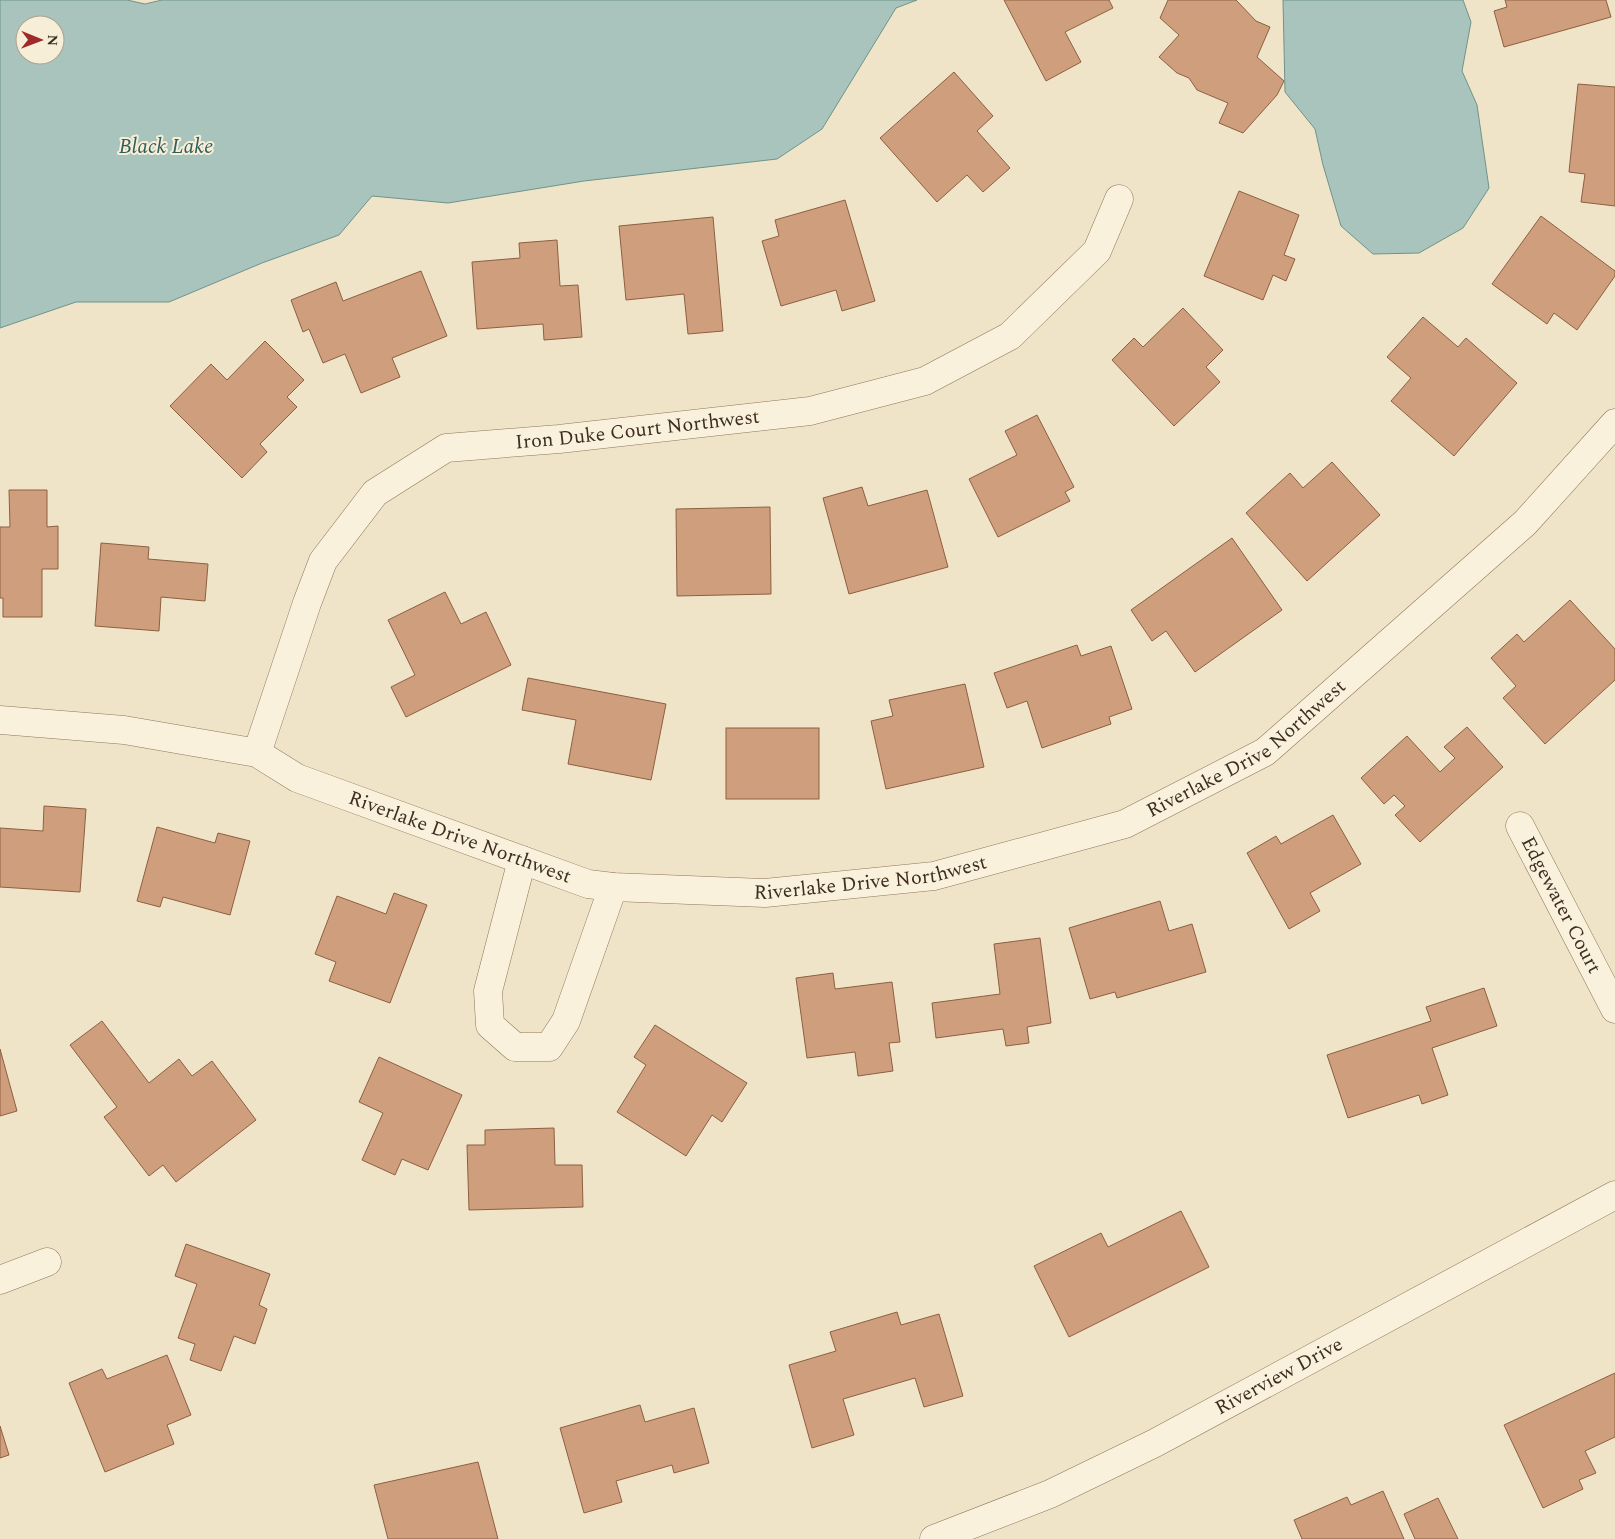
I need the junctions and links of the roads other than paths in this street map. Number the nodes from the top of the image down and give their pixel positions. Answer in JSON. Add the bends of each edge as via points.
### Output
{"nodes":[{"id":1,"x":1119,"y":199,"type":"dead end"},
{"id":2,"x":1615,"y":423,"type":"edge"},
{"id":3,"x":0,"y":720,"type":"edge"},
{"id":4,"x":257,"y":753,"type":"junction"},
{"id":5,"x":1520,"y":826,"type":"dead end"},
{"id":6,"x":522,"y":860,"type":"junction"},
{"id":7,"x":613,"y":887,"type":"junction"},
{"id":8,"x":1615,"y":1009,"type":"edge"},
{"id":9,"x":1615,"y":1194,"type":"edge"},
{"id":10,"x":47,"y":1262,"type":"dead end"},
{"id":11,"x":0,"y":1280,"type":"edge"},
{"id":12,"x":934,"y":1539,"type":"edge"}],
"edges":[{"from":1,"to":4,"type":"street","name":"Iron Duke Court Northwest","via":[[1097,251],[1010,336],[925,381],[810,411],[446,448],[375,493],[323,561]]},
{"from":2,"to":7,"type":"street","name":"Riverlake Drive Northwest","via":[[1525,523],[1265,752],[1125,824],[934,876],[765,893]]},
{"from":3,"to":4,"type":"street","name":"Riverlake Drive Northwest","via":[[124,730]]},
{"from":4,"to":6,"type":"street","name":"Riverlake Drive Northwest","via":[[297,778]]},
{"from":5,"to":8,"type":"street","name":"Edgewater Court"},
{"from":6,"to":7,"type":"street","name":"Riverlake Drive Northwest","via":[[588,884]]},
{"from":6,"to":7,"type":"street","via":[[488,991],[490,1025],[516,1046],[549,1047],[566,1021]]},
{"from":9,"to":12,"type":"street","name":"Riverview Drive","via":[[1155,1443],[1050,1494]]},
{"from":10,"to":11,"type":"street"}]}
